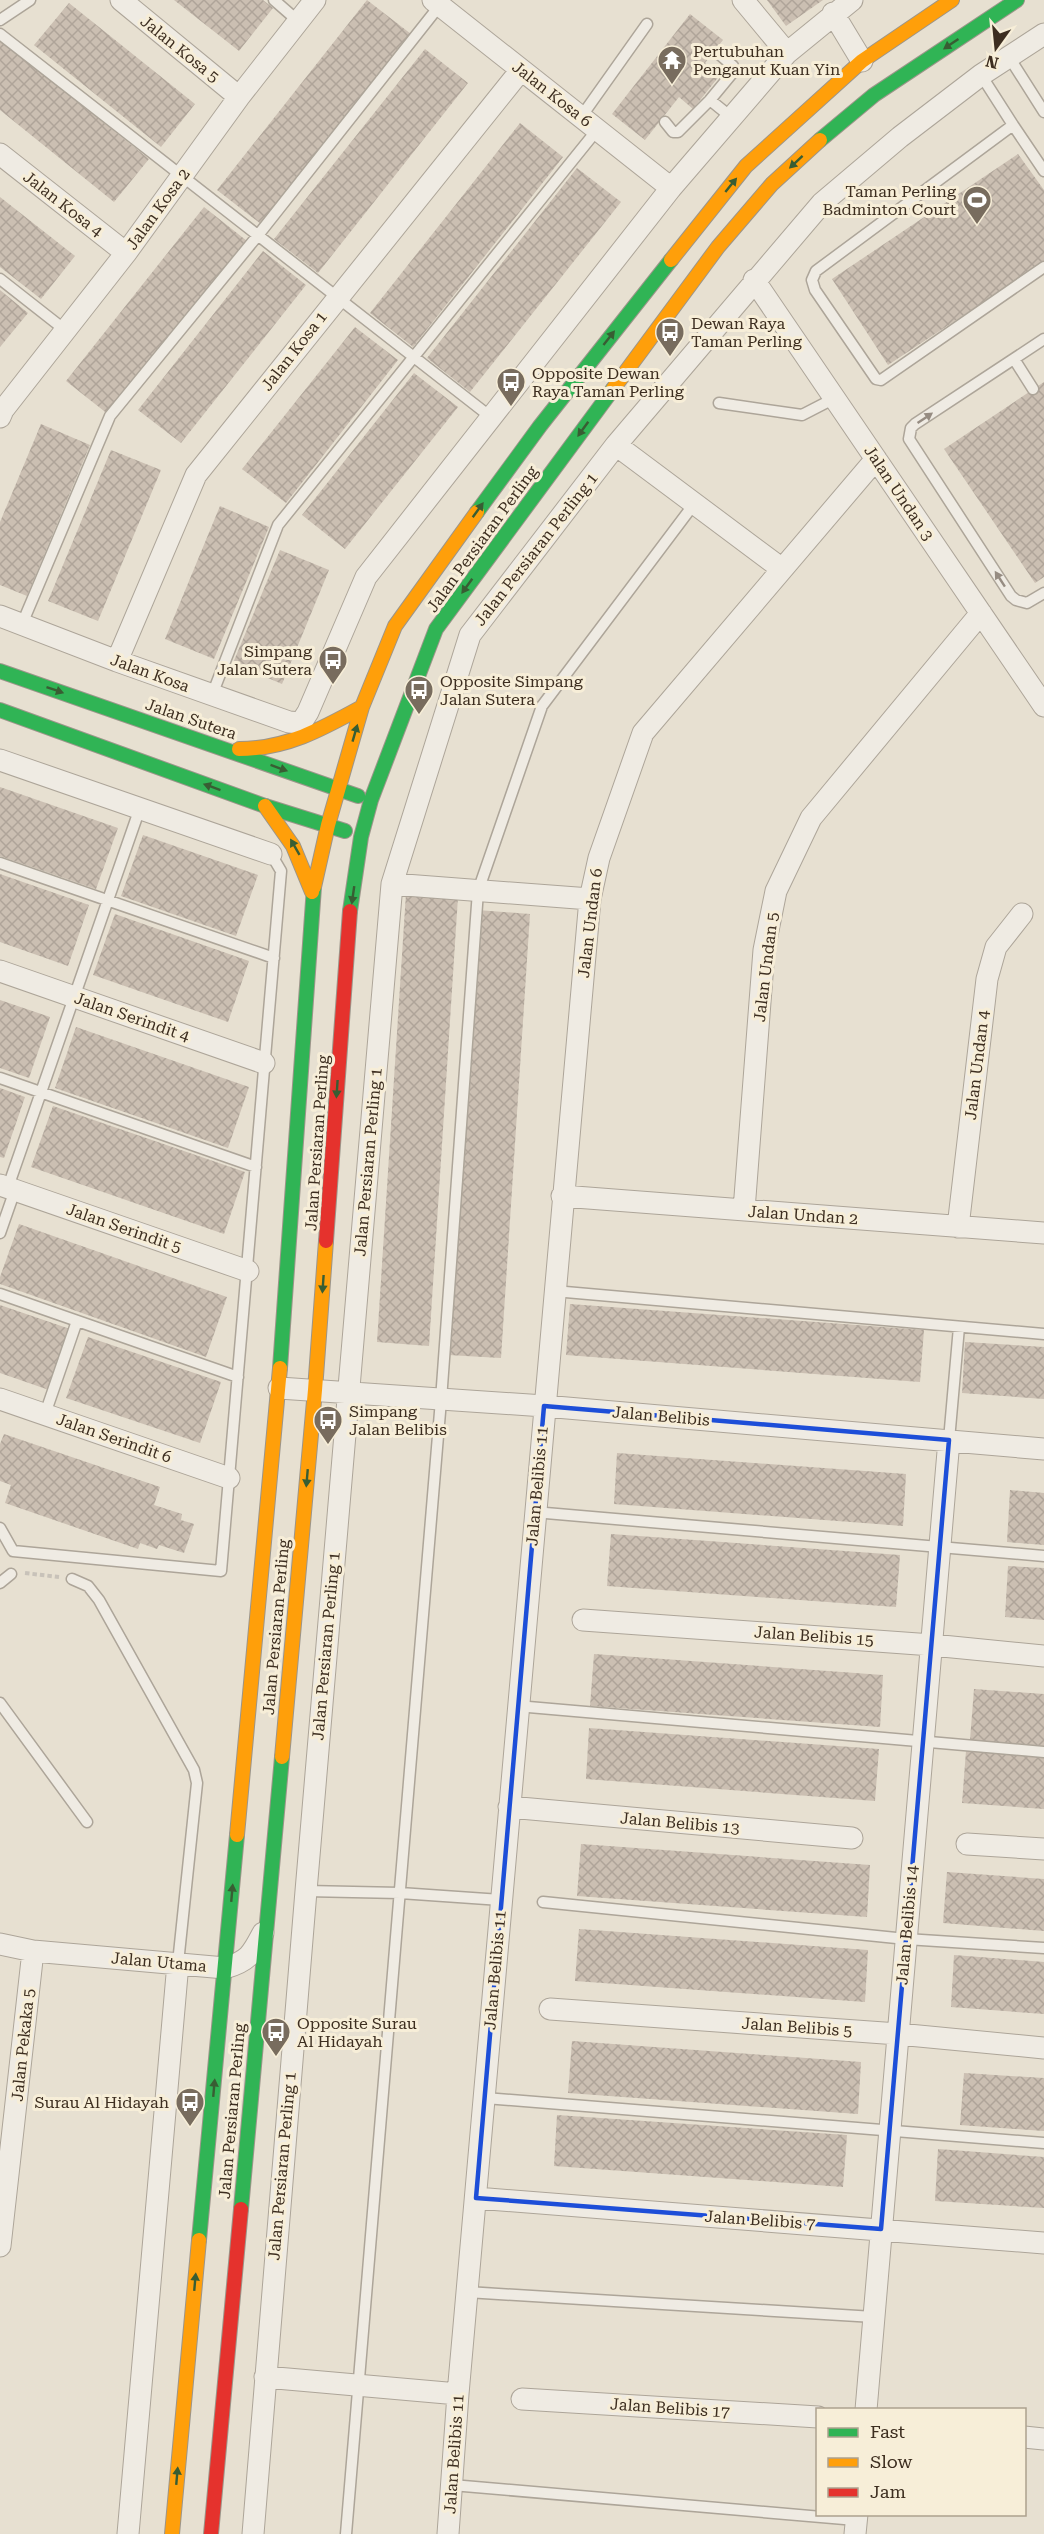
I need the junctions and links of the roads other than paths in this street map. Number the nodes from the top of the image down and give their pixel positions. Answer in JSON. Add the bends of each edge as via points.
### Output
{"nodes":[{"id":1,"x":30,"y":0,"type":"edge"},
{"id":2,"x":120,"y":0,"type":"edge"},
{"id":3,"x":274,"y":0,"type":"edge"},
{"id":4,"x":315,"y":0,"type":"edge"},
{"id":5,"x":743,"y":0,"type":"edge"},
{"id":6,"x":852,"y":0,"type":"edge"},
{"id":7,"x":952,"y":0,"type":"edge"},
{"id":8,"x":1017,"y":0,"type":"edge"},
{"id":9,"x":437,"y":3,"type":"edge"},
{"id":10,"x":833,"y":13,"type":"junction"},
{"id":11,"x":0,"y":20,"type":"edge"},
{"id":12,"x":298,"y":21,"type":"junction"},
{"id":13,"x":647,"y":24,"type":"dead end"},
{"id":14,"x":0,"y":34,"type":"edge"},
{"id":15,"x":1044,"y":34,"type":"edge"},
{"id":16,"x":787,"y":53,"type":"junction"},
{"id":17,"x":719,"y":54,"type":"dead end"},
{"id":18,"x":1009,"y":57,"type":"junction"},
{"id":19,"x":862,"y":61,"type":"junction"},
{"id":20,"x":521,"y":70,"type":"junction"},
{"id":21,"x":981,"y":75,"type":"junction"},
{"id":22,"x":239,"y":97,"type":"junction"},
{"id":23,"x":710,"y":100,"type":"junction"},
{"id":24,"x":1044,"y":112,"type":"edge"},
{"id":25,"x":731,"y":117,"type":"junction"},
{"id":26,"x":665,"y":122,"type":"dead end"},
{"id":27,"x":589,"y":124,"type":"junction"},
{"id":28,"x":1012,"y":125,"type":"junction"},
{"id":29,"x":0,"y":154,"type":"edge"},
{"id":30,"x":1044,"y":171,"type":"edge"},
{"id":31,"x":182,"y":176,"type":"junction"},
{"id":32,"x":671,"y":188,"type":"junction"},
{"id":33,"x":259,"y":234,"type":"junction"},
{"id":34,"x":126,"y":254,"type":"junction"},
{"id":35,"x":1044,"y":267,"type":"edge"},
{"id":36,"x":0,"y":279,"type":"edge"},
{"id":37,"x":754,"y":280,"type":"junction"},
{"id":38,"x":337,"y":297,"type":"junction"},
{"id":39,"x":65,"y":330,"type":"junction"},
{"id":40,"x":1044,"y":339,"type":"edge"},
{"id":41,"x":415,"y":358,"type":"junction"},
{"id":42,"x":1014,"y":359,"type":"junction"},
{"id":43,"x":1032,"y":389,"type":"dead end"},
{"id":44,"x":835,"y":398,"type":"junction"},
{"id":45,"x":719,"y":403,"type":"dead end"},
{"id":46,"x":1,"y":412,"type":"edge"},
{"id":47,"x":492,"y":418,"type":"junction"},
{"id":48,"x":616,"y":445,"type":"junction"},
{"id":49,"x":876,"y":459,"type":"junction"},
{"id":50,"x":694,"y":504,"type":"junction"},
{"id":51,"x":782,"y":569,"type":"junction"},
{"id":52,"x":1044,"y":593,"type":"edge"},
{"id":53,"x":981,"y":613,"type":"junction"},
{"id":54,"x":0,"y":616,"type":"edge"},
{"id":55,"x":22,"y":624,"type":"junction"},
{"id":56,"x":117,"y":661,"type":"junction"},
{"id":57,"x":0,"y":670,"type":"edge"},
{"id":58,"x":1037,"y":682,"type":"edge"},
{"id":59,"x":212,"y":695,"type":"junction"},
{"id":60,"x":362,"y":706,"type":"junction"},
{"id":61,"x":1044,"y":706,"type":"edge"},
{"id":62,"x":0,"y":710,"type":"edge"},
{"id":63,"x":224,"y":748,"type":"junction"},
{"id":64,"x":0,"y":760,"type":"edge"},
{"id":65,"x":339,"y":790,"type":"junction"},
{"id":66,"x":371,"y":800,"type":"junction"},
{"id":67,"x":265,"y":806,"type":"junction"},
{"id":68,"x":140,"y":808,"type":"junction"},
{"id":69,"x":328,"y":825,"type":"junction"},
{"id":70,"x":361,"y":837,"type":"junction"},
{"id":71,"x":271,"y":854,"type":"joint"},
{"id":72,"x":0,"y":862,"type":"edge"},
{"id":73,"x":392,"y":884,"type":"junction"},
{"id":74,"x":478,"y":891,"type":"junction"},
{"id":75,"x":312,"y":894,"type":"junction"},
{"id":76,"x":590,"y":899,"type":"junction"},
{"id":77,"x":108,"y":900,"type":"junction"},
{"id":78,"x":1022,"y":914,"type":"dead end"},
{"id":79,"x":274,"y":958,"type":"junction"},
{"id":80,"x":0,"y":971,"type":"edge"},
{"id":81,"x":74,"y":997,"type":"junction"},
{"id":82,"x":264,"y":1063,"type":"junction"},
{"id":83,"x":0,"y":1078,"type":"edge"},
{"id":84,"x":41,"y":1092,"type":"junction"},
{"id":85,"x":256,"y":1167,"type":"junction"},
{"id":86,"x":8,"y":1188,"type":"edge"},
{"id":87,"x":562,"y":1196,"type":"junction"},
{"id":88,"x":744,"y":1210,"type":"junction"},
{"id":89,"x":958,"y":1227,"type":"junction"},
{"id":90,"x":0,"y":1233,"type":"edge"},
{"id":91,"x":1044,"y":1233,"type":"edge"},
{"id":92,"x":248,"y":1271,"type":"junction"},
{"id":93,"x":554,"y":1291,"type":"junction"},
{"id":94,"x":0,"y":1294,"type":"edge"},
{"id":95,"x":77,"y":1321,"type":"junction"},
{"id":96,"x":960,"y":1328,"type":"junction"},
{"id":97,"x":1044,"y":1334,"type":"edge"},
{"id":98,"x":238,"y":1377,"type":"junction"},
{"id":99,"x":279,"y":1388,"type":"junction"},
{"id":100,"x":315,"y":1390,"type":"junction"},
{"id":101,"x":348,"y":1391,"type":"junction"},
{"id":102,"x":0,"y":1399,"type":"edge"},
{"id":103,"x":441,"y":1400,"type":"junction"},
{"id":104,"x":544,"y":1406,"type":"junction"},
{"id":105,"x":45,"y":1414,"type":"junction"},
{"id":106,"x":949,"y":1440,"type":"junction"},
{"id":107,"x":1044,"y":1449,"type":"edge"},
{"id":108,"x":229,"y":1478,"type":"junction"},
{"id":109,"x":534,"y":1512,"type":"junction"},
{"id":110,"x":0,"y":1528,"type":"edge"},
{"id":111,"x":940,"y":1546,"type":"junction"},
{"id":112,"x":1044,"y":1556,"type":"edge"},
{"id":113,"x":11,"y":1574,"type":"road end"},
{"id":114,"x":72,"y":1579,"type":"road end"},
{"id":115,"x":0,"y":1583,"type":"edge"},
{"id":116,"x":583,"y":1620,"type":"dead end"},
{"id":117,"x":932,"y":1645,"type":"junction"},
{"id":118,"x":1044,"y":1656,"type":"edge"},
{"id":119,"x":0,"y":1703,"type":"edge"},
{"id":120,"x":517,"y":1706,"type":"junction"},
{"id":121,"x":923,"y":1742,"type":"junction"},
{"id":122,"x":1044,"y":1752,"type":"edge"},
{"id":123,"x":509,"y":1807,"type":"junction"},
{"id":124,"x":87,"y":1822,"type":"dead end"},
{"id":125,"x":852,"y":1838,"type":"dead end"},
{"id":126,"x":967,"y":1844,"type":"dead end"},
{"id":127,"x":1044,"y":1849,"type":"edge"},
{"id":128,"x":306,"y":1891,"type":"junction"},
{"id":129,"x":400,"y":1893,"type":"junction"},
{"id":130,"x":501,"y":1900,"type":"junction"},
{"id":131,"x":543,"y":1902,"type":"dead end"},
{"id":132,"x":265,"y":1929,"type":"junction"},
{"id":133,"x":906,"y":1939,"type":"junction"},
{"id":134,"x":0,"y":1944,"type":"edge"},
{"id":135,"x":1044,"y":1948,"type":"edge"},
{"id":136,"x":33,"y":1951,"type":"junction"},
{"id":137,"x":178,"y":1963,"type":"junction"},
{"id":138,"x":225,"y":1968,"type":"junction"},
{"id":139,"x":549,"y":2009,"type":"dead end"},
{"id":140,"x":898,"y":2034,"type":"junction"},
{"id":141,"x":1044,"y":2048,"type":"edge"},
{"id":142,"x":485,"y":2098,"type":"junction"},
{"id":143,"x":890,"y":2130,"type":"junction"},
{"id":144,"x":1044,"y":2143,"type":"edge"},
{"id":145,"x":476,"y":2198,"type":"junction"},
{"id":146,"x":881,"y":2229,"type":"junction"},
{"id":147,"x":1044,"y":2243,"type":"edge"},
{"id":148,"x":0,"y":2246,"type":"edge"},
{"id":149,"x":467,"y":2292,"type":"junction"},
{"id":150,"x":874,"y":2317,"type":"junction"},
{"id":151,"x":265,"y":2377,"type":"junction"},
{"id":152,"x":358,"y":2387,"type":"junction"},
{"id":153,"x":458,"y":2394,"type":"junction"},
{"id":154,"x":522,"y":2399,"type":"dead end"},
{"id":155,"x":866,"y":2408,"type":"edge"},
{"id":156,"x":816,"y":2417,"type":"edge"},
{"id":157,"x":1026,"y":2437,"type":"edge"},
{"id":158,"x":1044,"y":2439,"type":"edge"},
{"id":159,"x":452,"y":2485,"type":"junction"},
{"id":160,"x":856,"y":2523,"type":"edge"},
{"id":161,"x":128,"y":2534,"type":"edge"},
{"id":162,"x":172,"y":2534,"type":"edge"},
{"id":163,"x":211,"y":2534,"type":"edge"},
{"id":164,"x":253,"y":2534,"type":"edge"},
{"id":165,"x":346,"y":2534,"type":"edge"},
{"id":166,"x":448,"y":2534,"type":"edge"}],
"edges":[{"from":1,"to":11,"type":"lane"},
{"from":2,"to":22,"type":"street","name":"Jalan Kosa 5"},
{"from":3,"to":12,"type":"lane"},
{"from":4,"to":12,"type":"street","name":"Jalan Kosa 2"},
{"from":5,"to":16,"type":"street"},
{"from":6,"to":10,"type":"street"},
{"from":7,"to":19,"type":"main road","name":"Jalan Persiaran Perling"},
{"from":8,"to":66,"type":"main road","name":"Jalan Persiaran Perling","one_way":true,"via":[[874,95],[825,135],[772,184],[718,247],[436,629]]},
{"from":9,"to":20,"type":"street","name":"Jalan Kosa 6"},
{"from":9,"to":33,"type":"lane"},
{"from":10,"to":16,"type":"street"},
{"from":10,"to":19,"type":"street"},
{"from":12,"to":22,"type":"street","name":"Jalan Kosa 2"},
{"from":13,"to":27,"type":"lane"},
{"from":14,"to":31,"type":"lane"},
{"from":15,"to":18,"type":"street","name":"Jalan Persiaran Perling 1"},
{"from":16,"to":25,"type":"street"},
{"from":17,"to":23,"type":"lane","via":[[734,71]]},
{"from":18,"to":21,"type":"street","name":"Jalan Persiaran Perling 1"},
{"from":18,"to":24,"type":"lane"},
{"from":60,"to":19,"type":"main road","name":"Jalan Persiaran Perling","one_way":true,"via":[[395,626],[540,426],[746,166]]},
{"from":20,"to":27,"type":"street","name":"Jalan Kosa 6"},
{"from":20,"to":38,"type":"street","name":"Jalan Kosa 1"},
{"from":21,"to":28,"type":"lane"},
{"from":21,"to":37,"type":"street","name":"Jalan Persiaran Perling 1","via":[[822,202]]},
{"from":22,"to":31,"type":"street","name":"Jalan Kosa 2"},
{"from":23,"to":25,"type":"lane"},
{"from":23,"to":26,"type":"lane","via":[[678,132],[673,132]]},
{"from":25,"to":32,"type":"street"},
{"from":27,"to":32,"type":"street","name":"Jalan Kosa 6"},
{"from":27,"to":41,"type":"lane"},
{"from":28,"to":30,"type":"lane"},
{"from":28,"to":35,"type":"lane","via":[[816,271],[812,280],[876,379],[881,380]]},
{"from":29,"to":34,"type":"street","name":"Jalan Kosa 4"},
{"from":31,"to":33,"type":"lane"},
{"from":31,"to":34,"type":"street","name":"Jalan Kosa 2"},
{"from":32,"to":47,"type":"street"},
{"from":33,"to":38,"type":"lane"},
{"from":33,"to":55,"type":"lane","via":[[110,416]]},
{"from":34,"to":39,"type":"street","name":"Jalan Kosa 2"},
{"from":36,"to":39,"type":"lane"},
{"from":37,"to":44,"type":"street","name":"Jalan Undan 3"},
{"from":37,"to":48,"type":"street","name":"Jalan Persiaran Perling 1"},
{"from":38,"to":41,"type":"lane"},
{"from":38,"to":56,"type":"street","name":"Jalan Kosa 1","via":[[195,475]]},
{"from":39,"to":46,"type":"street","name":"Jalan Kosa 2"},
{"from":40,"to":42,"type":"lane"},
{"from":41,"to":47,"type":"lane"},
{"from":41,"to":59,"type":"lane","via":[[278,525]]},
{"from":42,"to":43,"type":"lane"},
{"from":52,"to":42,"type":"lane","one_way":true,"via":[[1027,603],[1011,596],[909,439],[915,424]]},
{"from":44,"to":45,"type":"lane","via":[[802,416]]},
{"from":44,"to":49,"type":"street","name":"Jalan Undan 3"},
{"from":47,"to":59,"type":"street","name":"Jalan Kosa","via":[[366,576],[301,723]]},
{"from":48,"to":50,"type":"street"},
{"from":48,"to":73,"type":"street","name":"Jalan Persiaran Perling 1","via":[[470,635]]},
{"from":49,"to":51,"type":"street","name":"Jalan Undan 6"},
{"from":49,"to":53,"type":"street","name":"Jalan Undan 3"},
{"from":50,"to":51,"type":"street"},
{"from":50,"to":74,"type":"lane","via":[[542,706]]},
{"from":51,"to":76,"type":"street","name":"Jalan Undan 6","via":[[643,733],[598,858]]},
{"from":53,"to":58,"type":"street","name":"Jalan Undan 3"},
{"from":53,"to":88,"type":"street","name":"Jalan Undan 5","via":[[811,819],[776,891],[764,950]]},
{"from":54,"to":55,"type":"street","name":"Jalan Kosa"},
{"from":55,"to":56,"type":"street","name":"Jalan Kosa"},
{"from":56,"to":59,"type":"street","name":"Jalan Kosa"},
{"from":57,"to":63,"type":"main road","name":"Jalan Sutera","one_way":true},
{"from":58,"to":61,"type":"street","name":"Jalan Undan 3"},
{"from":60,"to":63,"type":"main road","via":[[294,743],[260,750]]},
{"from":65,"to":60,"type":"main road","name":"Jalan Persiaran Perling","one_way":true},
{"from":67,"to":62,"type":"main road","one_way":true},
{"from":63,"to":65,"type":"main road","name":"Jalan Sutera","one_way":true},
{"from":64,"to":68,"type":"street"},
{"from":65,"to":66,"type":"main road","name":"Jalan Sutera"},
{"from":65,"to":69,"type":"main road","name":"Jalan Persiaran Perling"},
{"from":66,"to":70,"type":"main road","name":"Jalan Persiaran Perling"},
{"from":67,"to":69,"type":"main road"},
{"from":75,"to":67,"type":"main road","one_way":true,"via":[[300,855]]},
{"from":68,"to":71,"type":"street"},
{"from":68,"to":77,"type":"lane"},
{"from":69,"to":70,"type":"main road"},
{"from":69,"to":75,"type":"main road","name":"Jalan Persiaran Perling"},
{"from":70,"to":100,"type":"main road","name":"Jalan Persiaran Perling","one_way":true,"via":[[351,904]]},
{"from":71,"to":79,"type":"lane","via":[[281,871]]},
{"from":72,"to":77,"type":"lane"},
{"from":73,"to":74,"type":"street"},
{"from":73,"to":101,"type":"street","name":"Jalan Persiaran Perling 1"},
{"from":74,"to":76,"type":"street"},
{"from":74,"to":103,"type":"lane"},
{"from":75,"to":99,"type":"main road","name":"Jalan Persiaran Perling"},
{"from":76,"to":87,"type":"street","name":"Jalan Undan 6"},
{"from":77,"to":79,"type":"lane"},
{"from":77,"to":81,"type":"lane"},
{"from":78,"to":89,"type":"street","name":"Jalan Undan 4","via":[[996,946],[987,979]]},
{"from":79,"to":82,"type":"lane"},
{"from":80,"to":81,"type":"street","name":"Jalan Serindit 4"},
{"from":81,"to":82,"type":"street","name":"Jalan Serindit 4"},
{"from":81,"to":84,"type":"lane"},
{"from":82,"to":85,"type":"lane"},
{"from":83,"to":84,"type":"lane"},
{"from":84,"to":85,"type":"lane"},
{"from":84,"to":86,"type":"lane"},
{"from":85,"to":92,"type":"lane"},
{"from":86,"to":90,"type":"lane"},
{"from":86,"to":92,"type":"street","name":"Jalan Serindit 5"},
{"from":87,"to":88,"type":"street","name":"Jalan Undan 2"},
{"from":87,"to":93,"type":"street","name":"Jalan Undan 6"},
{"from":88,"to":89,"type":"street","name":"Jalan Undan 2"},
{"from":89,"to":91,"type":"street","name":"Jalan Undan 2"},
{"from":92,"to":98,"type":"lane"},
{"from":93,"to":96,"type":"lane"},
{"from":93,"to":104,"type":"street","name":"Jalan Undan 6"},
{"from":94,"to":95,"type":"lane"},
{"from":95,"to":98,"type":"lane"},
{"from":95,"to":105,"type":"lane"},
{"from":96,"to":97,"type":"lane"},
{"from":96,"to":106,"type":"lane"},
{"from":98,"to":108,"type":"lane"},
{"from":99,"to":100,"type":"street","name":"Jalan Belibis"},
{"from":138,"to":99,"type":"main road","name":"Jalan Persiaran Perling","one_way":true},
{"from":100,"to":101,"type":"street","name":"Jalan Belibis"},
{"from":100,"to":132,"type":"main road","name":"Jalan Persiaran Perling","one_way":true},
{"from":101,"to":103,"type":"street","name":"Jalan Belibis"},
{"from":101,"to":128,"type":"street","name":"Jalan Persiaran Perling 1"},
{"from":102,"to":105,"type":"street","name":"Jalan Serindit 6"},
{"from":103,"to":104,"type":"street","name":"Jalan Belibis"},
{"from":103,"to":129,"type":"lane"},
{"from":104,"to":106,"type":"street","name":"Jalan Belibis"},
{"from":104,"to":109,"type":"street","name":"Jalan Belibis 11"},
{"from":105,"to":108,"type":"street","name":"Jalan Serindit 6"},
{"from":106,"to":107,"type":"street","name":"Jalan Belibis"},
{"from":106,"to":111,"type":"street","name":"Jalan Belibis 14"},
{"from":108,"to":110,"type":"lane","via":[[222,1571],[14,1551]]},
{"from":109,"to":111,"type":"lane"},
{"from":109,"to":120,"type":"street","name":"Jalan Belibis 11"},
{"from":111,"to":112,"type":"lane"},
{"from":111,"to":117,"type":"street","name":"Jalan Belibis 14"},
{"from":113,"to":115,"type":"lane"},
{"from":114,"to":137,"type":"lane","via":[[88,1586],[99,1600],[194,1770],[197,1784]]},
{"from":116,"to":117,"type":"street","name":"Jalan Belibis 15"},
{"from":117,"to":118,"type":"street","name":"Jalan Belibis 15"},
{"from":117,"to":121,"type":"street","name":"Jalan Belibis 14"},
{"from":119,"to":124,"type":"lane"},
{"from":120,"to":121,"type":"lane"},
{"from":120,"to":123,"type":"street","name":"Jalan Belibis 11"},
{"from":121,"to":122,"type":"lane"},
{"from":121,"to":133,"type":"street","name":"Jalan Belibis 14"},
{"from":123,"to":125,"type":"street","name":"Jalan Belibis 13"},
{"from":123,"to":130,"type":"street","name":"Jalan Belibis 11"},
{"from":126,"to":127,"type":"street"},
{"from":128,"to":129,"type":"lane"},
{"from":128,"to":151,"type":"street","name":"Jalan Persiaran Perling 1"},
{"from":129,"to":130,"type":"lane"},
{"from":129,"to":152,"type":"lane"},
{"from":130,"to":142,"type":"street","name":"Jalan Belibis 11"},
{"from":131,"to":133,"type":"lane"},
{"from":132,"to":138,"type":"street","name":"Jalan Utama","via":[[252,1954],[242,1963]]},
{"from":132,"to":163,"type":"main road","name":"Jalan Persiaran Perling"},
{"from":133,"to":135,"type":"lane"},
{"from":133,"to":140,"type":"street","name":"Jalan Belibis 14"},
{"from":134,"to":136,"type":"street","name":"Jalan Utama"},
{"from":136,"to":137,"type":"street","name":"Jalan Utama"},
{"from":136,"to":148,"type":"street","name":"Jalan Pekaka 5"},
{"from":137,"to":138,"type":"street","name":"Jalan Utama"},
{"from":137,"to":161,"type":"street"},
{"from":162,"to":138,"type":"main road","name":"Jalan Persiaran Perling","one_way":true},
{"from":139,"to":140,"type":"street","name":"Jalan Belibis 5"},
{"from":140,"to":141,"type":"street","name":"Jalan Belibis 5"},
{"from":140,"to":143,"type":"street","name":"Jalan Belibis 14"},
{"from":142,"to":143,"type":"lane"},
{"from":142,"to":145,"type":"street","name":"Jalan Belibis 11"},
{"from":143,"to":144,"type":"lane"},
{"from":143,"to":146,"type":"street","name":"Jalan Belibis 14"},
{"from":145,"to":146,"type":"street","name":"Jalan Belibis 7"},
{"from":145,"to":149,"type":"street","name":"Jalan Belibis 11"},
{"from":146,"to":147,"type":"street","name":"Jalan Belibis 7"},
{"from":146,"to":150,"type":"street","name":"Jalan Belibis 14"},
{"from":149,"to":150,"type":"lane"},
{"from":149,"to":153,"type":"street","name":"Jalan Belibis 11"},
{"from":150,"to":155,"type":"street","name":"Jalan Belibis 14"},
{"from":151,"to":152,"type":"street"},
{"from":151,"to":164,"type":"street","name":"Jalan Persiaran Perling 1"},
{"from":152,"to":153,"type":"street"},
{"from":152,"to":165,"type":"lane"},
{"from":153,"to":159,"type":"street","name":"Jalan Belibis 11"},
{"from":154,"to":156,"type":"street","name":"Jalan Belibis 17"},
{"from":157,"to":158,"type":"street"},
{"from":159,"to":160,"type":"lane"},
{"from":159,"to":166,"type":"street","name":"Jalan Belibis 11"}]}
